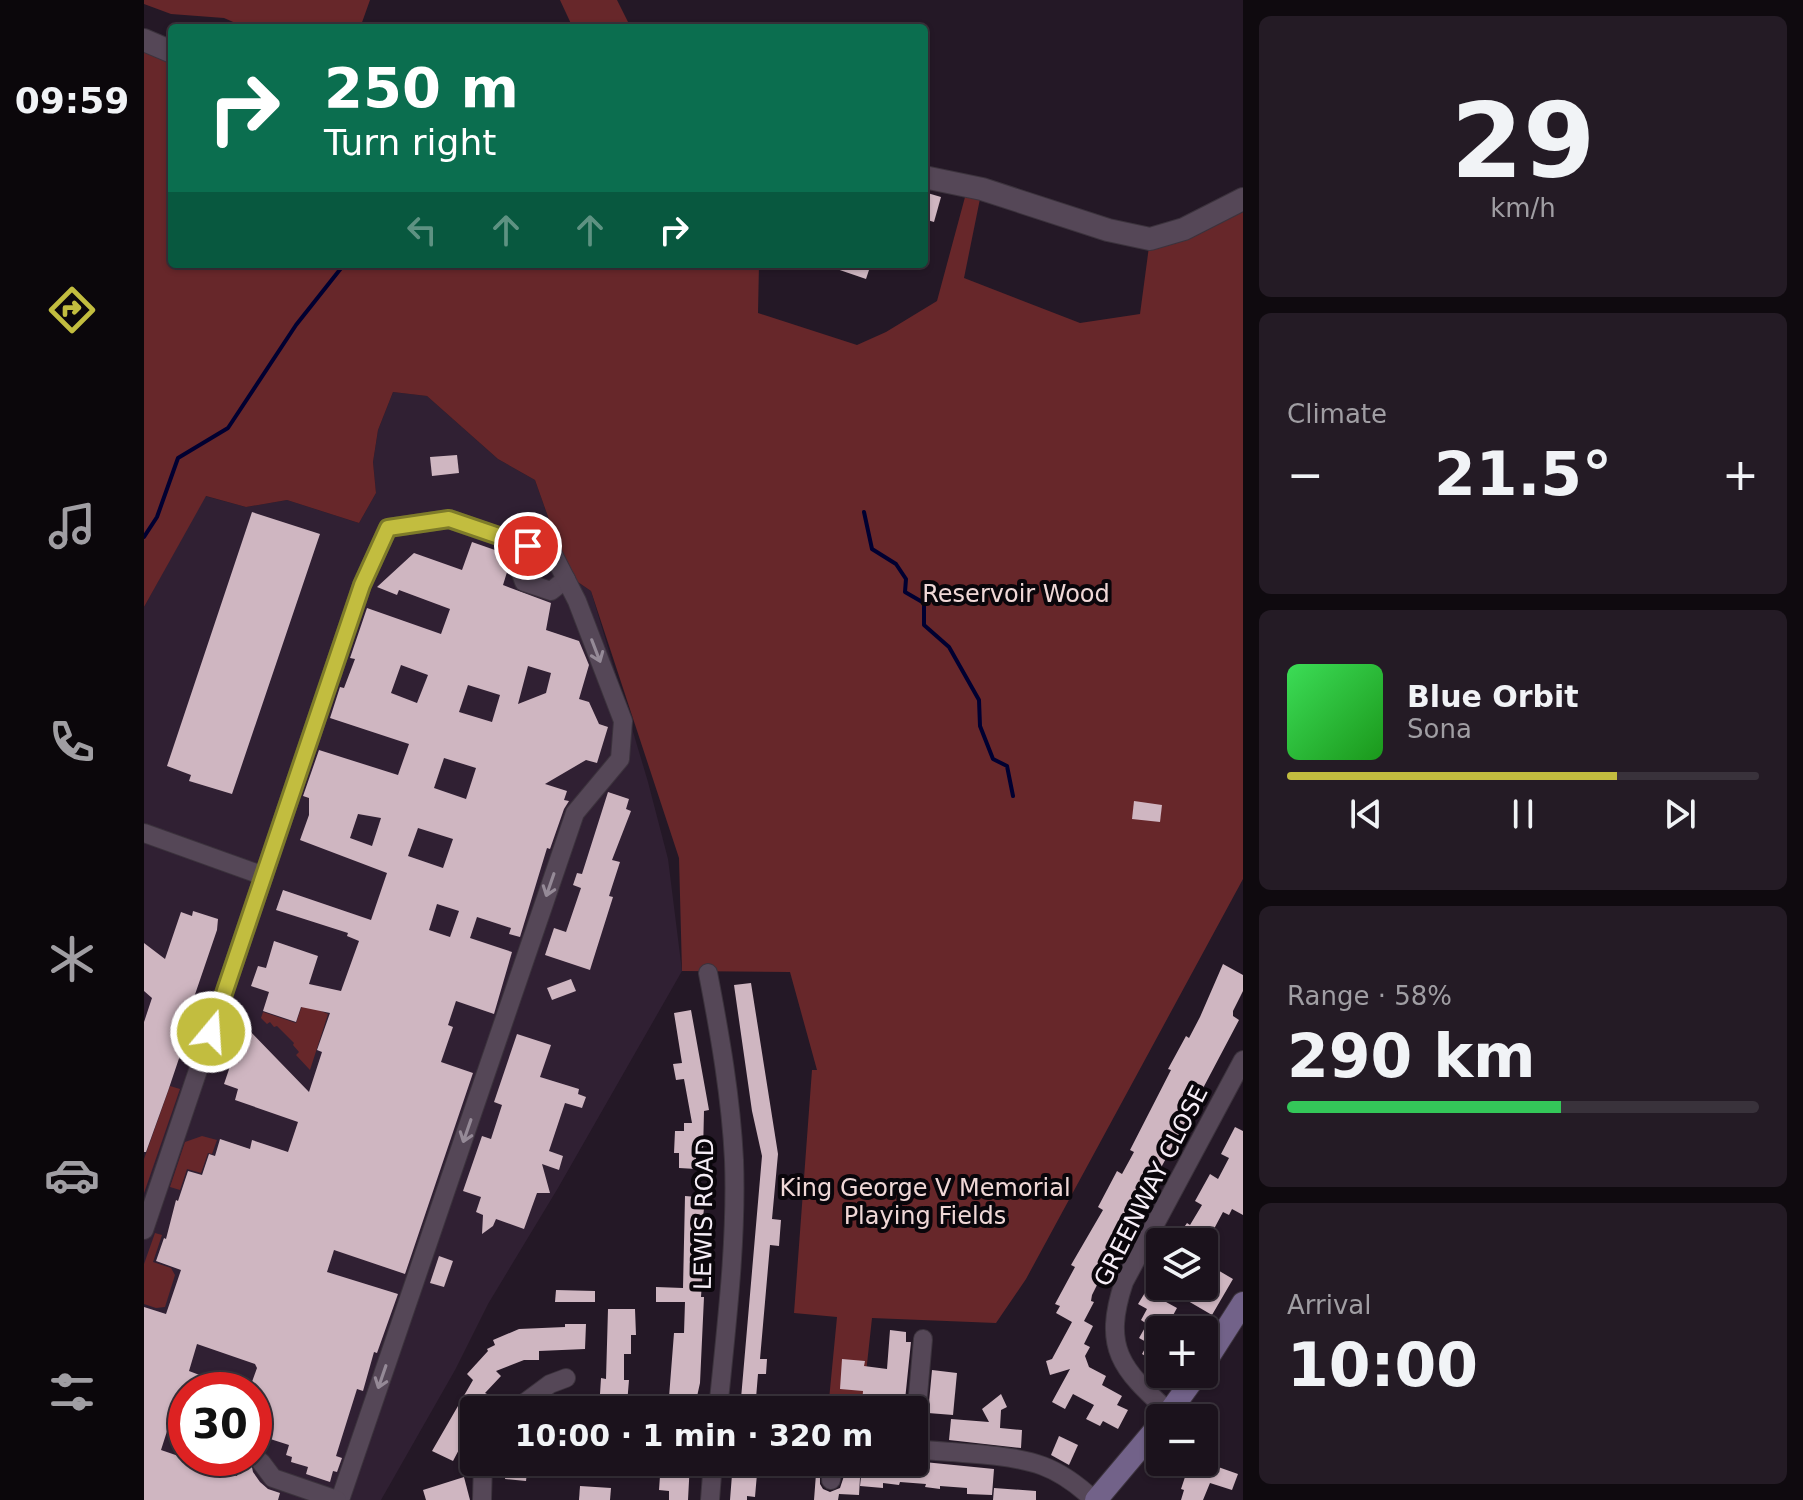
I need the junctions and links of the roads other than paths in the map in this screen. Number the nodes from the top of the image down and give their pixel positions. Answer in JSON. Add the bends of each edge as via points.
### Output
{"nodes":[{"id":1,"x":144,"y":40,"type":"edge"},
{"id":2,"x":168,"y":50,"type":"edge"},
{"id":3,"x":928,"y":178,"type":"edge"},
{"id":4,"x":1243,"y":199,"type":"edge"},
{"id":5,"x":528,"y":546,"type":"junction"},
{"id":6,"x":566,"y":579,"type":"junction"},
{"id":7,"x":144,"y":833,"type":"edge"},
{"id":8,"x":264,"y":876,"type":"junction"},
{"id":9,"x":708,"y":973,"type":"dead end"},
{"id":10,"x":1243,"y":1060,"type":"edge"},
{"id":11,"x":144,"y":1230,"type":"edge"},
{"id":12,"x":1243,"y":1303,"type":"edge"},
{"id":13,"x":923,"y":1339,"type":"dead end"},
{"id":14,"x":1218,"y":1342,"type":"edge"},
{"id":15,"x":566,"y":1378,"type":"dead end"},
{"id":16,"x":534,"y":1396,"type":"edge"},
{"id":17,"x":719,"y":1396,"type":"edge"},
{"id":18,"x":918,"y":1396,"type":"edge"},
{"id":19,"x":1154,"y":1404,"type":"edge"},
{"id":20,"x":1146,"y":1440,"type":"edge"},
{"id":21,"x":928,"y":1450,"type":"edge"},
{"id":22,"x":272,"y":1476,"type":"edge"},
{"id":23,"x":481,"y":1476,"type":"edge"},
{"id":24,"x":712,"y":1476,"type":"edge"},
{"id":25,"x":339,"y":1500,"type":"edge"},
{"id":26,"x":482,"y":1500,"type":"edge"},
{"id":27,"x":710,"y":1500,"type":"edge"},
{"id":28,"x":1095,"y":1500,"type":"edge"}],
"edges":[{"from":1,"to":2,"type":"street"},
{"from":3,"to":4,"type":"street","via":[[1150,239],[1184,229]]},
{"from":5,"to":6,"type":"street","via":[[554,556]]},
{"from":5,"to":6,"type":"street","via":[[520,571],[524,582],[551,591]]},
{"from":5,"to":8,"type":"street","via":[[449,519],[388,528],[362,585]]},
{"from":6,"to":25,"type":"street","one_way":true,"via":[[623,721],[620,759],[575,813]]},
{"from":7,"to":8,"type":"street"},
{"from":8,"to":11,"type":"street"},
{"from":9,"to":17,"type":"street","name":"LEWIS ROAD","via":[[734,1158]]},
{"from":10,"to":19,"type":"street","name":"GREENWAY CLOSE","via":[[1125,1280],[1115,1309],[1118,1353]]},
{"from":12,"to":14,"type":"main road"},
{"from":13,"to":18,"type":"street"},
{"from":15,"to":16,"type":"street"},
{"from":20,"to":28,"type":"main road"},
{"from":21,"to":28,"type":"street","via":[[1044,1466]]},
{"from":22,"to":25,"type":"street"},
{"from":23,"to":26,"type":"street"},
{"from":24,"to":27,"type":"street"}]}
